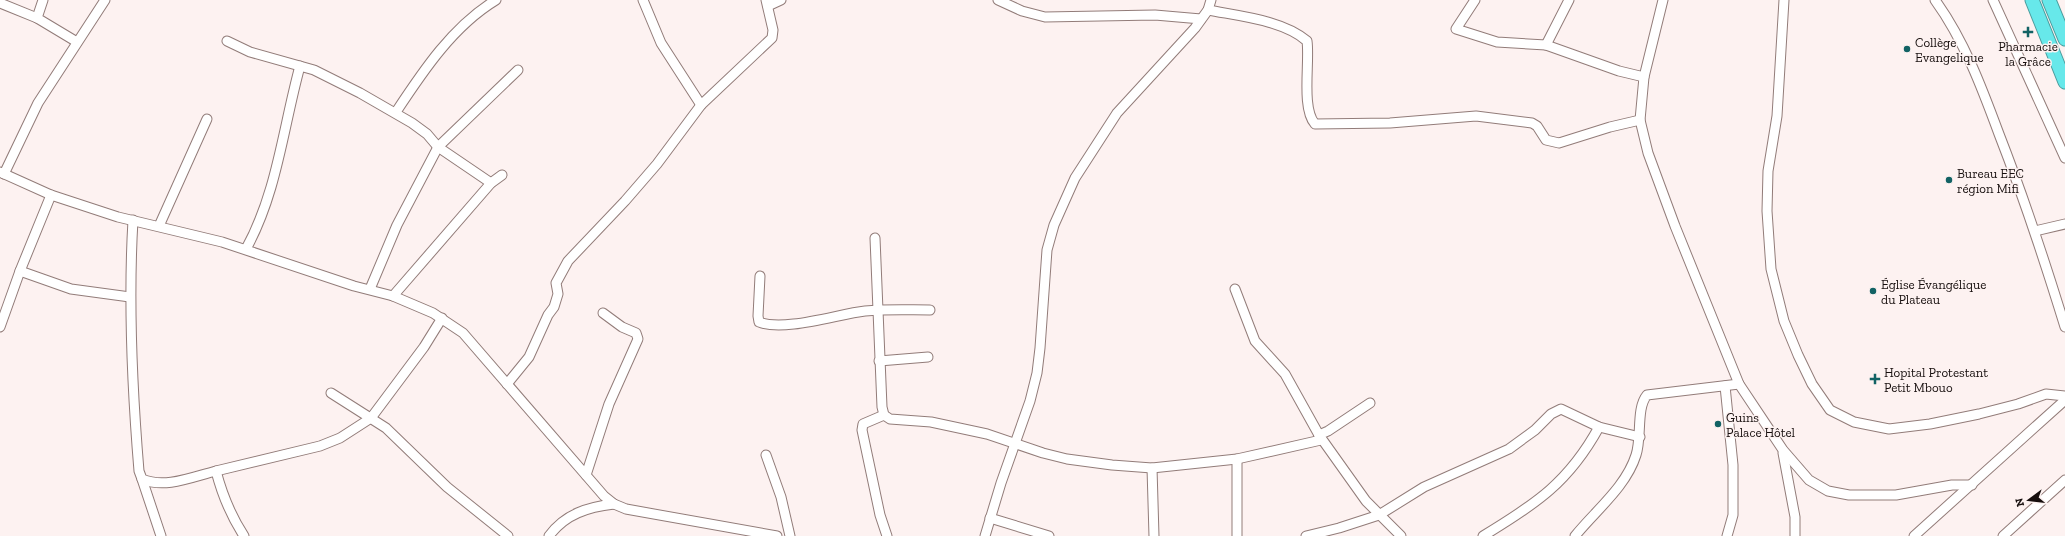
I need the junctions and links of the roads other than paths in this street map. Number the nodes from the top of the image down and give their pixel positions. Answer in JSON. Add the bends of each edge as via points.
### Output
{"nodes":[{"id":1,"x":43,"y":0,"type":"edge"},
{"id":2,"x":104,"y":0,"type":"edge"},
{"id":3,"x":496,"y":0,"type":"edge"},
{"id":4,"x":643,"y":0,"type":"edge"},
{"id":5,"x":781,"y":0,"type":"edge"},
{"id":6,"x":998,"y":0,"type":"edge"},
{"id":7,"x":1211,"y":0,"type":"edge"},
{"id":8,"x":1475,"y":0,"type":"edge"},
{"id":9,"x":1569,"y":0,"type":"edge"},
{"id":10,"x":1662,"y":0,"type":"edge"},
{"id":11,"x":1784,"y":0,"type":"edge"},
{"id":12,"x":1935,"y":0,"type":"edge"},
{"id":13,"x":1993,"y":0,"type":"edge"},
{"id":14,"x":2032,"y":0,"type":"edge"},
{"id":15,"x":2049,"y":0,"type":"edge"},
{"id":16,"x":0,"y":2,"type":"edge"},
{"id":17,"x":767,"y":3,"type":"edge"},
{"id":18,"x":1208,"y":10,"type":"junction"},
{"id":19,"x":37,"y":18,"type":"junction"},
{"id":20,"x":1202,"y":19,"type":"junction"},
{"id":21,"x":2058,"y":22,"type":"junction"},
{"id":22,"x":2043,"y":28,"type":"junction"},
{"id":23,"x":2065,"y":39,"type":"edge"},
{"id":24,"x":227,"y":41,"type":"dead end"},
{"id":25,"x":77,"y":42,"type":"junction"},
{"id":26,"x":1546,"y":45,"type":"junction"},
{"id":27,"x":300,"y":66,"type":"junction"},
{"id":28,"x":518,"y":70,"type":"dead end"},
{"id":29,"x":1644,"y":77,"type":"junction"},
{"id":30,"x":2065,"y":82,"type":"edge"},
{"id":31,"x":701,"y":106,"type":"junction"},
{"id":32,"x":396,"y":112,"type":"junction"},
{"id":33,"x":207,"y":119,"type":"dead end"},
{"id":34,"x":1640,"y":120,"type":"junction"},
{"id":35,"x":438,"y":147,"type":"junction"},
{"id":36,"x":2065,"y":158,"type":"edge"},
{"id":37,"x":2,"y":173,"type":"edge"},
{"id":38,"x":502,"y":175,"type":"dead end"},
{"id":39,"x":491,"y":183,"type":"junction"},
{"id":40,"x":51,"y":195,"type":"junction"},
{"id":41,"x":133,"y":220,"type":"junction"},
{"id":42,"x":2065,"y":224,"type":"edge"},
{"id":43,"x":159,"y":226,"type":"junction"},
{"id":44,"x":2035,"y":231,"type":"junction"},
{"id":45,"x":875,"y":238,"type":"dead end"},
{"id":46,"x":246,"y":250,"type":"junction"},
{"id":47,"x":20,"y":271,"type":"junction"},
{"id":48,"x":760,"y":276,"type":"dead end"},
{"id":49,"x":370,"y":289,"type":"junction"},
{"id":50,"x":1235,"y":289,"type":"dead end"},
{"id":51,"x":393,"y":296,"type":"junction"},
{"id":52,"x":130,"y":297,"type":"junction"},
{"id":53,"x":877,"y":310,"type":"junction"},
{"id":54,"x":930,"y":310,"type":"dead end"},
{"id":55,"x":603,"y":313,"type":"dead end"},
{"id":56,"x":442,"y":318,"type":"junction"},
{"id":57,"x":0,"y":323,"type":"edge"},
{"id":58,"x":2065,"y":327,"type":"edge"},
{"id":59,"x":928,"y":357,"type":"dead end"},
{"id":60,"x":879,"y":361,"type":"junction"},
{"id":61,"x":507,"y":384,"type":"junction"},
{"id":62,"x":1739,"y":384,"type":"junction"},
{"id":63,"x":1725,"y":386,"type":"junction"},
{"id":64,"x":331,"y":393,"type":"dead end"},
{"id":65,"x":2065,"y":396,"type":"edge"},
{"id":66,"x":2065,"y":400,"type":"edge"},
{"id":67,"x":1370,"y":403,"type":"dead end"},
{"id":68,"x":884,"y":415,"type":"junction"},
{"id":69,"x":371,"y":418,"type":"junction"},
{"id":70,"x":1599,"y":427,"type":"junction"},
{"id":71,"x":1320,"y":437,"type":"junction"},
{"id":72,"x":1640,"y":437,"type":"junction"},
{"id":73,"x":1014,"y":444,"type":"junction"},
{"id":74,"x":1783,"y":450,"type":"junction"},
{"id":75,"x":766,"y":455,"type":"dead end"},
{"id":76,"x":1237,"y":459,"type":"junction"},
{"id":77,"x":1152,"y":468,"type":"junction"},
{"id":78,"x":216,"y":471,"type":"junction"},
{"id":79,"x":586,"y":475,"type":"junction"},
{"id":80,"x":142,"y":479,"type":"junction"},
{"id":81,"x":2065,"y":480,"type":"edge"},
{"id":82,"x":1972,"y":485,"type":"junction"},
{"id":83,"x":614,"y":504,"type":"junction"},
{"id":84,"x":1379,"y":515,"type":"junction"},
{"id":85,"x":990,"y":518,"type":"junction"},
{"id":86,"x":161,"y":536,"type":"edge"},
{"id":87,"x":244,"y":536,"type":"edge"},
{"id":88,"x":508,"y":536,"type":"edge"},
{"id":89,"x":549,"y":536,"type":"edge"},
{"id":90,"x":777,"y":536,"type":"edge"},
{"id":91,"x":790,"y":536,"type":"edge"},
{"id":92,"x":887,"y":536,"type":"edge"},
{"id":93,"x":985,"y":536,"type":"edge"},
{"id":94,"x":1050,"y":536,"type":"edge"},
{"id":95,"x":1154,"y":536,"type":"edge"},
{"id":96,"x":1237,"y":536,"type":"edge"},
{"id":97,"x":1306,"y":536,"type":"edge"},
{"id":98,"x":1401,"y":536,"type":"edge"},
{"id":99,"x":1483,"y":536,"type":"edge"},
{"id":100,"x":1574,"y":536,"type":"edge"},
{"id":101,"x":1726,"y":536,"type":"edge"},
{"id":102,"x":1795,"y":536,"type":"edge"},
{"id":103,"x":1914,"y":536,"type":"edge"},
{"id":104,"x":2003,"y":536,"type":"edge"}],
"edges":[{"from":1,"to":19,"type":"street"},
{"from":2,"to":25,"type":"street"},
{"from":3,"to":32,"type":"street","via":[[478,11],[445,45]]},
{"from":4,"to":31,"type":"street","via":[[661,43]]},
{"from":5,"to":17,"type":"street"},
{"from":6,"to":20,"type":"street","via":[[1022,11],[1045,17],[1155,15]]},
{"from":7,"to":18,"type":"street"},
{"from":8,"to":26,"type":"street","via":[[1456,29],[1497,42]]},
{"from":9,"to":26,"type":"street"},
{"from":10,"to":29,"type":"street"},
{"from":11,"to":65,"type":"street","via":[[1777,116],[1768,171],[1767,211],[1771,269],[1784,321],[1798,356],[1812,384],[1830,410],[1854,422],[1889,430],[1979,414],[2046,394]]},
{"from":12,"to":44,"type":"street","via":[[1970,60]]},
{"from":13,"to":36,"type":"street"},
{"from":14,"to":22,"type":"highway"},
{"from":15,"to":21,"type":"highway"},
{"from":16,"to":19,"type":"street"},
{"from":17,"to":31,"type":"street","via":[[773,30],[772,38]]},
{"from":18,"to":20,"type":"street"},
{"from":18,"to":34,"type":"street","via":[[1260,20],[1300,34],[1307,41],[1309,107],[1311,119],[1315,124],[1390,123],[1458,116],[1500,118],[1532,123],[1546,140],[1559,144]]},
{"from":19,"to":25,"type":"street"},
{"from":20,"to":73,"type":"street","via":[[1118,113],[1088,157],[1059,213],[1047,250],[1037,373]]},
{"from":21,"to":22,"type":"highway"},
{"from":21,"to":23,"type":"highway"},
{"from":22,"to":30,"type":"highway"},
{"from":24,"to":27,"type":"street","via":[[250,52]]},
{"from":25,"to":37,"type":"street","via":[[38,103]]},
{"from":26,"to":29,"type":"street","via":[[1619,71]]},
{"from":27,"to":32,"type":"street","via":[[327,76]]},
{"from":27,"to":46,"type":"street","via":[[288,108],[275,178]]},
{"from":28,"to":35,"type":"street"},
{"from":29,"to":34,"type":"street"},
{"from":31,"to":61,"type":"street","via":[[657,164],[568,261],[556,283],[558,294],[554,307],[529,357]]},
{"from":32,"to":35,"type":"street","via":[[427,134]]},
{"from":33,"to":43,"type":"street"},
{"from":34,"to":62,"type":"street","via":[[1648,153],[1672,219]]},
{"from":35,"to":39,"type":"street"},
{"from":35,"to":49,"type":"street","via":[[397,225]]},
{"from":37,"to":40,"type":"street"},
{"from":38,"to":39,"type":"street"},
{"from":39,"to":51,"type":"street"},
{"from":40,"to":41,"type":"street"},
{"from":40,"to":47,"type":"street"},
{"from":41,"to":43,"type":"street"},
{"from":41,"to":52,"type":"street"},
{"from":42,"to":44,"type":"street"},
{"from":43,"to":46,"type":"street"},
{"from":44,"to":58,"type":"street"},
{"from":45,"to":53,"type":"street","via":[[879,292]]},
{"from":46,"to":49,"type":"street","via":[[322,276]]},
{"from":47,"to":52,"type":"street","via":[[71,289]]},
{"from":47,"to":57,"type":"street"},
{"from":48,"to":53,"type":"street","via":[[758,316],[759,322],[767,325],[809,322]]},
{"from":49,"to":51,"type":"street"},
{"from":50,"to":71,"type":"street","via":[[1255,341],[1285,374]]},
{"from":51,"to":56,"type":"street"},
{"from":52,"to":80,"type":"street","via":[[133,399],[139,471]]},
{"from":53,"to":54,"type":"street"},
{"from":53,"to":60,"type":"street"},
{"from":55,"to":79,"type":"street","via":[[622,327],[636,333],[638,340],[609,404]]},
{"from":56,"to":61,"type":"street","via":[[463,334]]},
{"from":56,"to":69,"type":"street","via":[[424,347]]},
{"from":59,"to":60,"type":"street"},
{"from":60,"to":68,"type":"street"},
{"from":61,"to":79,"type":"street"},
{"from":62,"to":63,"type":"street"},
{"from":62,"to":74,"type":"street"},
{"from":63,"to":72,"type":"street","via":[[1654,392],[1647,395],[1642,400]]},
{"from":63,"to":101,"type":"street","via":[[1733,465],[1733,515]]},
{"from":64,"to":69,"type":"street"},
{"from":66,"to":82,"type":"street"},
{"from":67,"to":71,"type":"street"},
{"from":68,"to":73,"type":"street","via":[[987,434]]},
{"from":68,"to":92,"type":"street","via":[[868,420],[863,424],[862,430]]},
{"from":69,"to":78,"type":"street","via":[[340,438],[320,446]]},
{"from":69,"to":88,"type":"street","via":[[386,428],[447,487]]},
{"from":70,"to":72,"type":"street"},
{"from":70,"to":84,"type":"street","via":[[1561,409],[1556,410],[1509,449],[1424,487]]},
{"from":70,"to":99,"type":"street","via":[[1586,451],[1567,476],[1527,510]]},
{"from":71,"to":76,"type":"street"},
{"from":71,"to":84,"type":"street"},
{"from":72,"to":100,"type":"street","via":[[1636,455],[1627,473],[1609,498]]},
{"from":73,"to":77,"type":"street","via":[[1067,459]]},
{"from":73,"to":85,"type":"street"},
{"from":74,"to":82,"type":"street","via":[[1809,480],[1828,491],[1849,495],[1896,495],[1952,485]]},
{"from":74,"to":102,"type":"street","via":[[1793,502]]},
{"from":75,"to":91,"type":"street","via":[[781,497]]},
{"from":76,"to":77,"type":"street"},
{"from":76,"to":96,"type":"street"},
{"from":77,"to":95,"type":"street"},
{"from":78,"to":80,"type":"street","via":[[177,482],[152,484]]},
{"from":78,"to":87,"type":"street","via":[[234,521]]},
{"from":79,"to":83,"type":"street"},
{"from":80,"to":86,"type":"street"},
{"from":81,"to":104,"type":"street"},
{"from":82,"to":103,"type":"street"},
{"from":83,"to":89,"type":"street","via":[[594,506],[577,512],[556,527]]},
{"from":83,"to":90,"type":"street","via":[[626,509]]},
{"from":84,"to":97,"type":"street"},
{"from":84,"to":98,"type":"street"},
{"from":85,"to":93,"type":"street"},
{"from":85,"to":94,"type":"street"}]}
